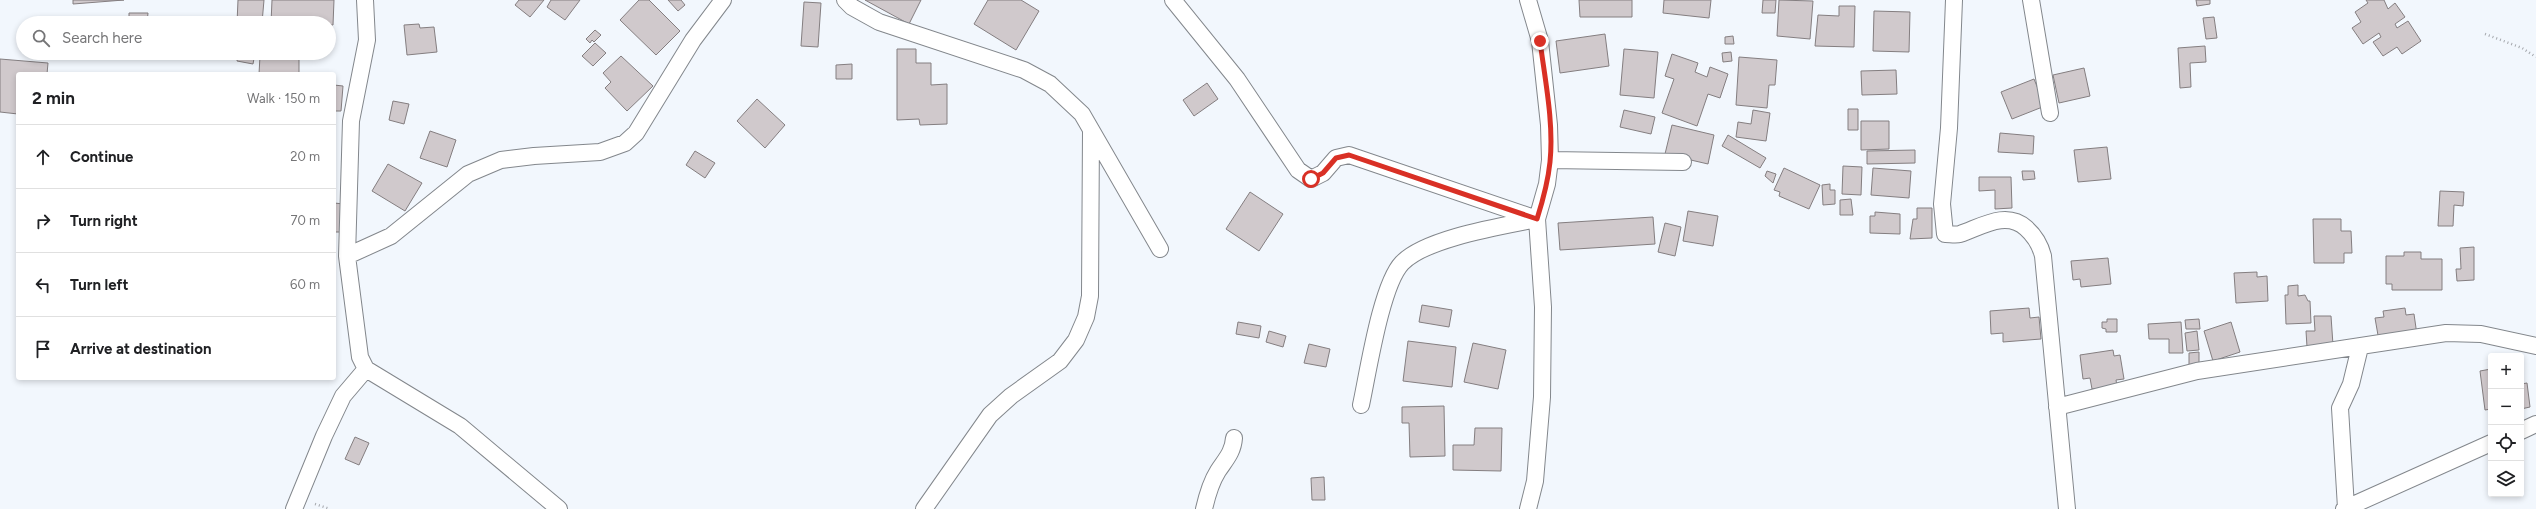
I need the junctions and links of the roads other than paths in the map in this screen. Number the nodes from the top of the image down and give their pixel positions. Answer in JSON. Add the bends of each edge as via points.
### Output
{"nodes":[{"id":1,"x":365,"y":0,"type":"edge"},
{"id":2,"x":723,"y":0,"type":"edge"},
{"id":3,"x":845,"y":0,"type":"edge"},
{"id":4,"x":1174,"y":0,"type":"edge"},
{"id":5,"x":1528,"y":0,"type":"edge"},
{"id":6,"x":1954,"y":0,"type":"edge"},
{"id":7,"x":2031,"y":0,"type":"edge"},
{"id":8,"x":2050,"y":113,"type":"dead end"},
{"id":9,"x":1091,"y":131,"type":"junction"},
{"id":10,"x":1550,"y":160,"type":"junction"},
{"id":11,"x":1683,"y":162,"type":"dead end"},
{"id":12,"x":1537,"y":219,"type":"junction"},
{"id":13,"x":1160,"y":249,"type":"dead end"},
{"id":14,"x":347,"y":256,"type":"junction"},
{"id":15,"x":2536,"y":346,"type":"edge"},
{"id":16,"x":2360,"y":347,"type":"junction"},
{"id":17,"x":366,"y":369,"type":"junction"},
{"id":18,"x":1361,"y":405,"type":"dead end"},
{"id":19,"x":2057,"y":407,"type":"junction"},
{"id":20,"x":2536,"y":424,"type":"edge"},
{"id":21,"x":2524,"y":430,"type":"edge"},
{"id":22,"x":1234,"y":438,"type":"dead end"},
{"id":23,"x":2488,"y":444,"type":"edge"},
{"id":24,"x":294,"y":509,"type":"edge"},
{"id":25,"x":559,"y":509,"type":"edge"},
{"id":26,"x":924,"y":509,"type":"edge"},
{"id":27,"x":1204,"y":509,"type":"edge"},
{"id":28,"x":1528,"y":509,"type":"edge"},
{"id":29,"x":2067,"y":509,"type":"edge"},
{"id":30,"x":2345,"y":509,"type":"edge"}],
"edges":[{"from":1,"to":14,"type":"street","via":[[367,40],[351,121]]},
{"from":2,"to":14,"type":"street","via":[[693,40],[636,133],[625,143],[600,152],[501,160],[481,168],[462,178],[391,236]]},
{"from":3,"to":9,"type":"street","via":[[879,22],[1024,70],[1050,84],[1082,114]]},
{"from":4,"to":12,"type":"street","via":[[1237,79],[1298,170],[1311,179],[1323,173],[1336,158],[1349,155]]},
{"from":5,"to":10,"type":"street","via":[[1540,41]]},
{"from":6,"to":19,"type":"street","via":[[1949,128],[1942,204],[1945,234],[1959,235],[1978,226],[2006,219],[2019,222],[2033,235],[2043,256]]},
{"from":7,"to":8,"type":"street"},
{"from":9,"to":13,"type":"street"},
{"from":9,"to":26,"type":"street","via":[[1090,296],[1086,317],[1076,340],[1060,361],[1011,396],[990,415]]},
{"from":10,"to":11,"type":"street"},
{"from":10,"to":12,"type":"street","via":[[1547,184]]},
{"from":12,"to":18,"type":"street","via":[[1442,243],[1410,256],[1401,264],[1386,294]]},
{"from":12,"to":28,"type":"street","via":[[1543,306],[1542,397],[1534,481]]},
{"from":14,"to":17,"type":"street","via":[[360,356]]},
{"from":15,"to":16,"type":"street","via":[[2481,334],[2446,333]]},
{"from":16,"to":19,"type":"street","via":[[2197,371]]},
{"from":16,"to":30,"type":"street","via":[[2351,384],[2340,408]]},
{"from":17,"to":24,"type":"street","via":[[343,396]]},
{"from":17,"to":25,"type":"street","via":[[460,426]]},
{"from":19,"to":29,"type":"street"},
{"from":20,"to":21,"type":"street"},
{"from":22,"to":27,"type":"street","via":[[1233,449],[1218,471]]},
{"from":23,"to":30,"type":"street"}]}
